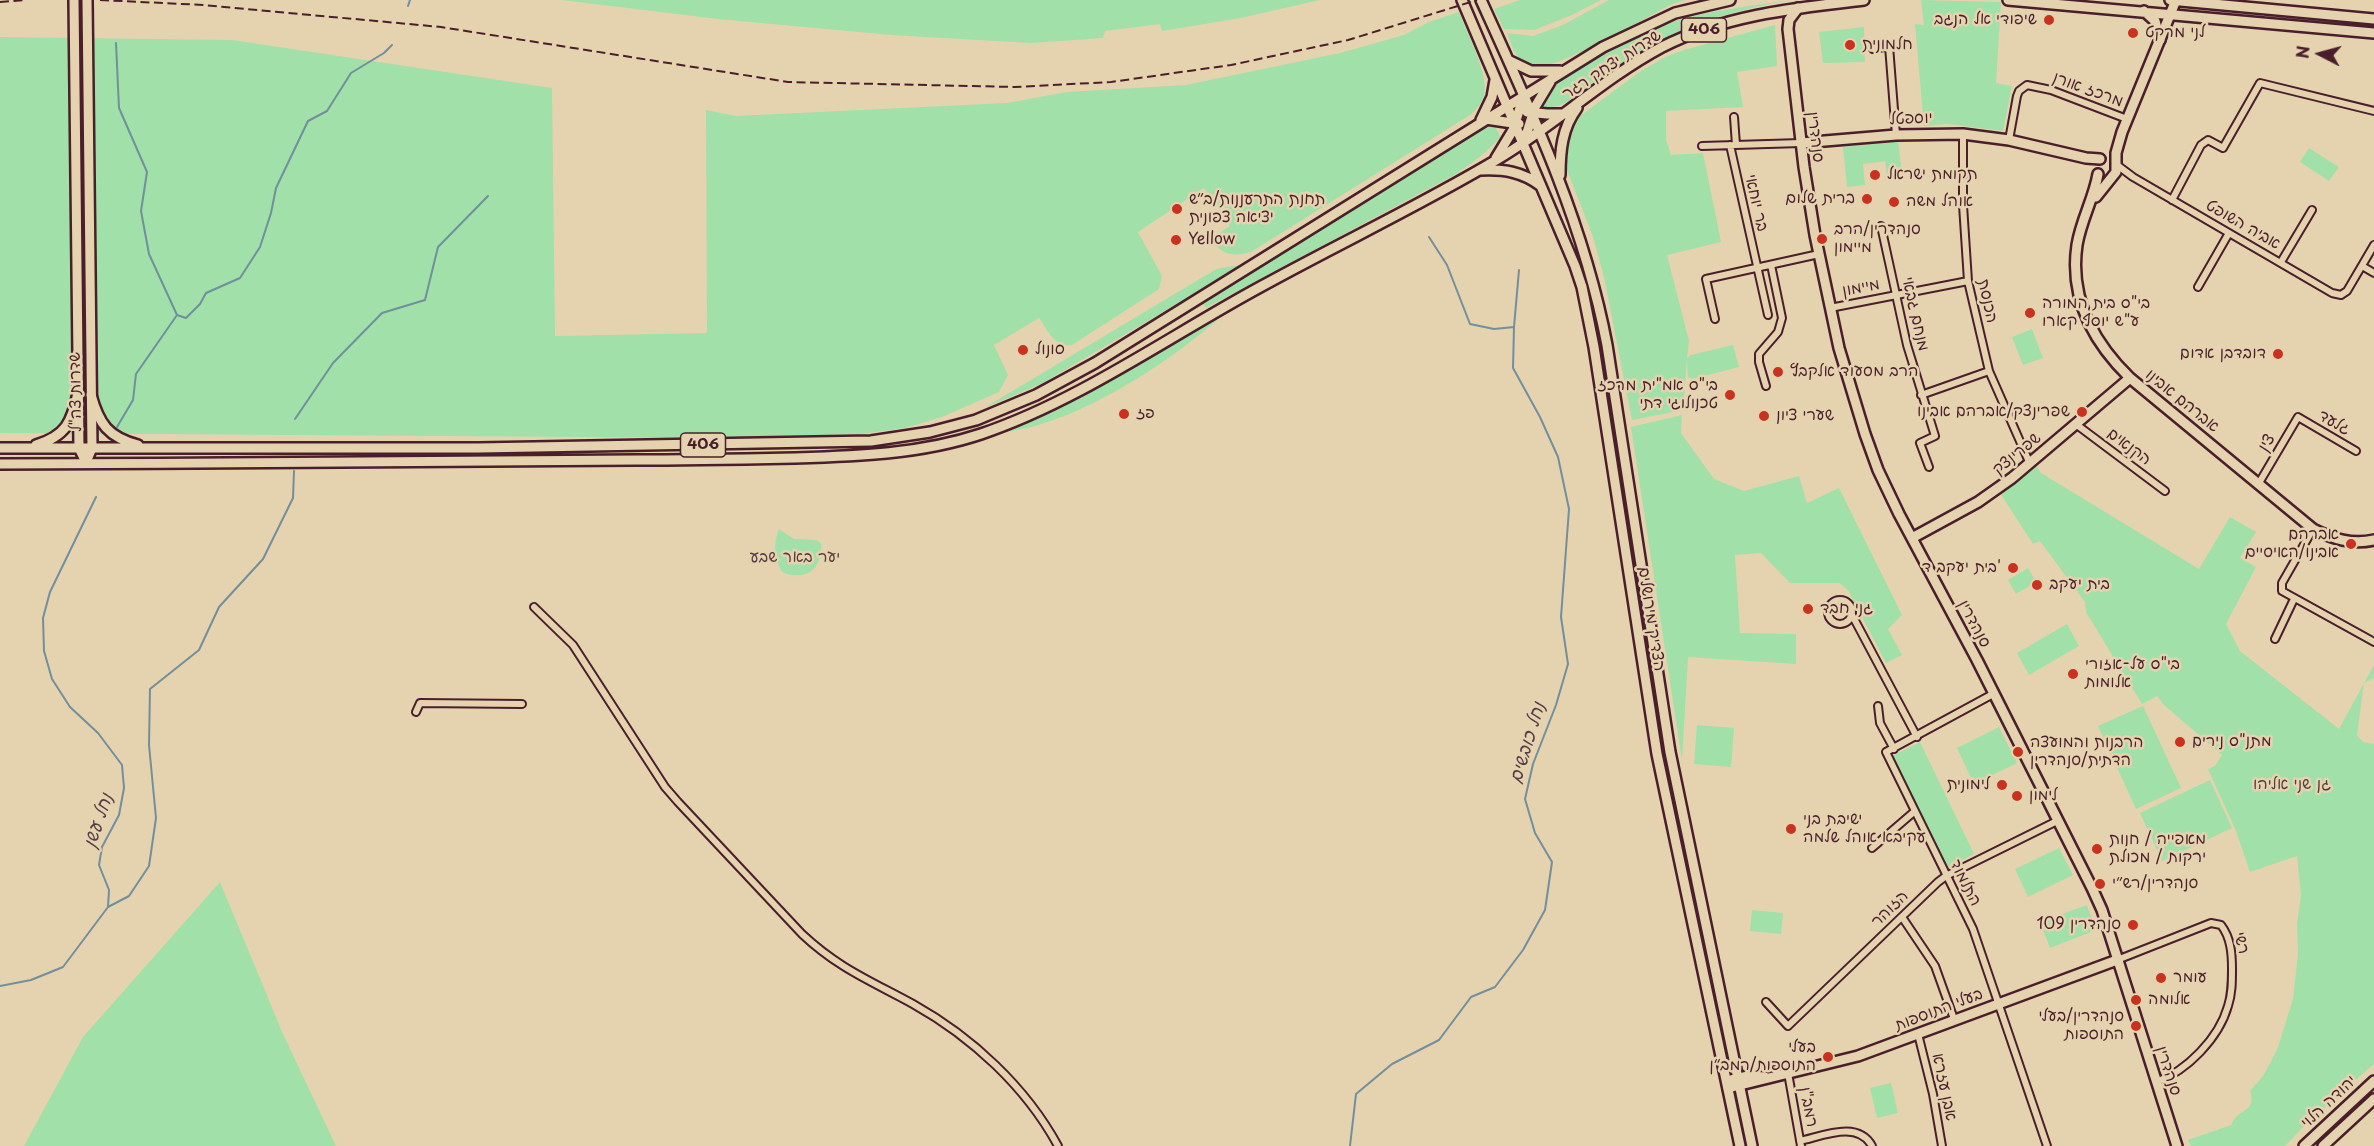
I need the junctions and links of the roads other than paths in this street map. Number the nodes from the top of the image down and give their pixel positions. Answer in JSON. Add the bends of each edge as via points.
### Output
{"nodes":[{"id":1,"x":74,"y":0,"type":"edge"},
{"id":2,"x":87,"y":0,"type":"edge"},
{"id":3,"x":1462,"y":0,"type":"edge"},
{"id":4,"x":1480,"y":0,"type":"edge"},
{"id":5,"x":1730,"y":0,"type":"edge"},
{"id":6,"x":1864,"y":0,"type":"edge"},
{"id":7,"x":2008,"y":0,"type":"edge"},
{"id":8,"x":2170,"y":0,"type":"edge"},
{"id":9,"x":2176,"y":0,"type":"edge"},
{"id":10,"x":2208,"y":2,"type":"edge"},
{"id":11,"x":1798,"y":8,"type":"junction"},
{"id":12,"x":2144,"y":11,"type":"junction"},
{"id":13,"x":1771,"y":12,"type":"junction"},
{"id":14,"x":2171,"y":14,"type":"junction"},
{"id":15,"x":2374,"y":19,"type":"edge"},
{"id":16,"x":1788,"y":29,"type":"junction"},
{"id":17,"x":2374,"y":33,"type":"edge"},
{"id":18,"x":2160,"y":40,"type":"junction"},
{"id":19,"x":1873,"y":49,"type":"dead end"},
{"id":20,"x":1508,"y":60,"type":"junction"},
{"id":21,"x":1565,"y":70,"type":"junction"},
{"id":22,"x":1494,"y":75,"type":"junction"},
{"id":23,"x":1556,"y":75,"type":"junction"},
{"id":24,"x":1524,"y":95,"type":"junction"},
{"id":25,"x":1582,"y":101,"type":"junction"},
{"id":26,"x":1508,"y":105,"type":"junction"},
{"id":27,"x":1521,"y":110,"type":"junction"},
{"id":28,"x":2374,"y":111,"type":"edge"},
{"id":29,"x":1532,"y":113,"type":"junction"},
{"id":30,"x":1564,"y":114,"type":"junction"},
{"id":31,"x":1734,"y":117,"type":"dead end"},
{"id":32,"x":2127,"y":119,"type":"junction"},
{"id":33,"x":1483,"y":121,"type":"junction"},
{"id":34,"x":1516,"y":123,"type":"junction"},
{"id":35,"x":1527,"y":127,"type":"junction"},
{"id":36,"x":1540,"y":132,"type":"junction"},
{"id":37,"x":2122,"y":132,"type":"junction"},
{"id":38,"x":1963,"y":134,"type":"junction"},
{"id":39,"x":1896,"y":135,"type":"junction"},
{"id":40,"x":2009,"y":140,"type":"junction"},
{"id":41,"x":1801,"y":142,"type":"junction"},
{"id":42,"x":1524,"y":143,"type":"junction"},
{"id":43,"x":1733,"y":145,"type":"junction"},
{"id":44,"x":1702,"y":146,"type":"dead end"},
{"id":45,"x":2086,"y":158,"type":"junction"},
{"id":46,"x":2102,"y":158,"type":"junction"},
{"id":47,"x":1493,"y":162,"type":"junction"},
{"id":48,"x":2116,"y":163,"type":"junction"},
{"id":49,"x":1479,"y":170,"type":"junction"},
{"id":50,"x":2097,"y":172,"type":"junction"},
{"id":51,"x":2112,"y":177,"type":"junction"},
{"id":52,"x":2133,"y":177,"type":"junction"},
{"id":53,"x":1561,"y":183,"type":"junction"},
{"id":54,"x":1542,"y":186,"type":"junction"},
{"id":55,"x":2172,"y":200,"type":"junction"},
{"id":56,"x":2090,"y":204,"type":"junction"},
{"id":57,"x":2312,"y":210,"type":"dead end"},
{"id":58,"x":1881,"y":226,"type":"dead end"},
{"id":59,"x":2229,"y":233,"type":"junction"},
{"id":60,"x":2374,"y":245,"type":"edge"},
{"id":61,"x":1819,"y":254,"type":"junction"},
{"id":62,"x":2282,"y":262,"type":"junction"},
{"id":63,"x":1771,"y":265,"type":"junction"},
{"id":64,"x":2362,"y":266,"type":"junction"},
{"id":65,"x":1757,"y":268,"type":"junction"},
{"id":66,"x":2374,"y":273,"type":"edge"},
{"id":67,"x":1968,"y":281,"type":"junction"},
{"id":68,"x":2198,"y":288,"type":"dead end"},
{"id":69,"x":1896,"y":295,"type":"junction"},
{"id":70,"x":1830,"y":308,"type":"junction"},
{"id":71,"x":1768,"y":315,"type":"dead end"},
{"id":72,"x":1715,"y":319,"type":"dead end"},
{"id":73,"x":1989,"y":370,"type":"junction"},
{"id":74,"x":2130,"y":378,"type":"junction"},
{"id":75,"x":1766,"y":386,"type":"dead end"},
{"id":76,"x":78,"y":393,"type":"junction"},
{"id":77,"x":91,"y":395,"type":"junction"},
{"id":78,"x":1921,"y":395,"type":"junction"},
{"id":79,"x":2298,"y":417,"type":"joint"},
{"id":80,"x":2077,"y":425,"type":"junction"},
{"id":81,"x":0,"y":448,"type":"edge"},
{"id":82,"x":23,"y":448,"type":"junction"},
{"id":83,"x":79,"y":448,"type":"junction"},
{"id":84,"x":92,"y":448,"type":"junction"},
{"id":85,"x":149,"y":448,"type":"junction"},
{"id":86,"x":2356,"y":451,"type":"dead end"},
{"id":87,"x":86,"y":462,"type":"junction"},
{"id":88,"x":0,"y":464,"type":"edge"},
{"id":89,"x":2030,"y":464,"type":"junction"},
{"id":90,"x":1929,"y":467,"type":"dead end"},
{"id":91,"x":2259,"y":483,"type":"junction"},
{"id":92,"x":2165,"y":491,"type":"dead end"},
{"id":93,"x":2313,"y":529,"type":"junction"},
{"id":94,"x":1912,"y":538,"type":"junction"},
{"id":95,"x":2374,"y":540,"type":"edge"},
{"id":96,"x":2294,"y":599,"type":"junction"},
{"id":97,"x":534,"y":607,"type":"dead end"},
{"id":98,"x":1851,"y":613,"type":"dead end"},
{"id":99,"x":2275,"y":639,"type":"dead end"},
{"id":100,"x":2374,"y":642,"type":"edge"},
{"id":101,"x":1993,"y":694,"type":"junction"},
{"id":102,"x":522,"y":704,"type":"dead end"},
{"id":103,"x":1878,"y":706,"type":"dead end"},
{"id":104,"x":417,"y":712,"type":"dead end"},
{"id":105,"x":1917,"y":737,"type":"junction"},
{"id":106,"x":1894,"y":749,"type":"junction"},
{"id":107,"x":1915,"y":812,"type":"junction"},
{"id":108,"x":2057,"y":821,"type":"junction"},
{"id":109,"x":1872,"y":848,"type":"dead end"},
{"id":110,"x":1946,"y":876,"type":"junction"},
{"id":111,"x":1902,"y":916,"type":"junction"},
{"id":112,"x":2117,"y":960,"type":"junction"},
{"id":113,"x":1766,"y":1002,"type":"dead end"},
{"id":114,"x":2000,"y":1003,"type":"junction"},
{"id":115,"x":1954,"y":1019,"type":"junction"},
{"id":116,"x":1918,"y":1034,"type":"junction"},
{"id":117,"x":1788,"y":1073,"type":"junction"},
{"id":118,"x":2374,"y":1081,"type":"edge"},
{"id":119,"x":1740,"y":1082,"type":"junction"},
{"id":120,"x":2156,"y":1082,"type":"junction"},
{"id":121,"x":1728,"y":1084,"type":"junction"},
{"id":122,"x":2374,"y":1099,"type":"edge"},
{"id":123,"x":1801,"y":1143,"type":"edge"},
{"id":124,"x":1058,"y":1146,"type":"edge"},
{"id":125,"x":1740,"y":1146,"type":"edge"},
{"id":126,"x":1752,"y":1146,"type":"edge"},
{"id":127,"x":1872,"y":1146,"type":"edge"},
{"id":128,"x":1942,"y":1146,"type":"edge"},
{"id":129,"x":2047,"y":1146,"type":"edge"},
{"id":130,"x":2176,"y":1146,"type":"edge"},
{"id":131,"x":2304,"y":1146,"type":"edge"},
{"id":132,"x":2323,"y":1146,"type":"edge"}],
"edges":[{"from":1,"to":76,"type":"main road","name":"שדרות צה\"ל"},
{"from":2,"to":77,"type":"main road","name":"שדרות צה\"ל"},
{"from":3,"to":22,"type":"main road","name":"הצדיק מירושלים"},
{"from":4,"to":20,"type":"main road","name":"הצדיק מירושלים"},
{"from":5,"to":21,"type":"main road","name":"שדרות יצחק רגר","number":"406","via":[[1656,21],[1603,46]]},
{"from":6,"to":11,"type":"main road","name":"שדרות יצחק רגר","number":"406"},
{"from":7,"to":12,"type":"main road"},
{"from":8,"to":9,"type":"main road"},
{"from":9,"to":10,"type":"main road"},
{"from":9,"to":14,"type":"main road"},
{"from":10,"to":15,"type":"main road"},
{"from":11,"to":13,"type":"main road","name":"שדרות יצחק רגר","number":"406"},
{"from":11,"to":16,"type":"main road"},
{"from":12,"to":14,"type":"main road"},
{"from":12,"to":18,"type":"main road","via":[[2155,21]]},
{"from":13,"to":16,"type":"main road"},
{"from":13,"to":25,"type":"main road","name":"שדרות יצחק רגר","number":"406","via":[[1686,36],[1642,58]]},
{"from":14,"to":17,"type":"main road"},
{"from":14,"to":18,"type":"main road"},
{"from":16,"to":41,"type":"main road","name":"סנהדרין"},
{"from":18,"to":32,"type":"main road"},
{"from":19,"to":39,"type":"street","via":[[1888,46]]},
{"from":20,"to":21,"type":"main road","via":[[1536,72]]},
{"from":20,"to":24,"type":"main road","name":"הצדיק מירושלים"},
{"from":21,"to":23,"type":"main road","name":"שדרות יצחק רגר","number":"406"},
{"from":22,"to":26,"type":"main road","name":"הצדיק מירושלים"},
{"from":22,"to":33,"type":"main road","via":[[1492,97]]},
{"from":23,"to":24,"type":"main road","name":"שדרות יצחק רגר","number":"406"},
{"from":23,"to":29,"type":"main road"},
{"from":24,"to":26,"type":"main road","name":"שדרות יצחק רגר","number":"406"},
{"from":24,"to":27,"type":"main road"},
{"from":24,"to":29,"type":"main road","name":"הצדיק מירושלים"},
{"from":25,"to":30,"type":"main road","name":"שדרות יצחק רגר","number":"406"},
{"from":25,"to":53,"type":"main road","via":[[1569,119],[1563,138]]},
{"from":26,"to":27,"type":"main road"},
{"from":26,"to":33,"type":"main road","number":"406"},
{"from":26,"to":34,"type":"main road","name":"הצדיק מירושלים"},
{"from":27,"to":29,"type":"main road"},
{"from":27,"to":34,"type":"main road"},
{"from":28,"to":55,"type":"street","via":[[2260,83],[2223,148],[2208,140],[2201,145]]},
{"from":29,"to":30,"type":"main road"},
{"from":29,"to":35,"type":"main road"},
{"from":29,"to":36,"type":"main road","name":"הצדיק מירושלים"},
{"from":30,"to":36,"type":"main road","name":"שדרות יצחק רגר","number":"406"},
{"from":31,"to":43,"type":"street"},
{"from":32,"to":37,"type":"main road"},
{"from":32,"to":40,"type":"street","name":"מרכז אורן","via":[[2027,85],[2017,96]]},
{"from":33,"to":34,"type":"main road"},
{"from":33,"to":85,"type":"main road","number":"406","via":[[1067,380],[1006,409],[949,428],[871,441],[758,444]]},
{"from":34,"to":35,"type":"main road"},
{"from":34,"to":42,"type":"main road","name":"הצדיק מירושלים"},
{"from":34,"to":47,"type":"main road"},
{"from":35,"to":36,"type":"main road"},
{"from":35,"to":42,"type":"main road"},
{"from":36,"to":42,"type":"main road","name":"שדרות יצחק רגר","number":"406"},
{"from":36,"to":53,"type":"main road","name":"הצדיק מירושלים"},
{"from":37,"to":46,"type":"main road"},
{"from":37,"to":48,"type":"main road"},
{"from":38,"to":39,"type":"main road","name":"יוספטל"},
{"from":38,"to":40,"type":"main road","name":"יוספטל"},
{"from":38,"to":67,"type":"street","name":"הכנסת"},
{"from":39,"to":41,"type":"main road","name":"יוספטל"},
{"from":40,"to":45,"type":"main road","name":"יוספטל"},
{"from":41,"to":43,"type":"street","name":"יוספטל"},
{"from":41,"to":61,"type":"main road","name":"סנהדרין"},
{"from":42,"to":47,"type":"main road","number":"406"},
{"from":42,"to":54,"type":"main road","name":"הצדיק מירושלים"},
{"from":43,"to":44,"type":"street","name":"יוספטל"},
{"from":43,"to":65,"type":"street","name":"בר יוחאי"},
{"from":45,"to":46,"type":"main road","name":"יוספטל"},
{"from":45,"to":50,"type":"main road"},
{"from":46,"to":48,"type":"main road"},
{"from":46,"to":50,"type":"main road"},
{"from":47,"to":49,"type":"main road","number":"406"},
{"from":48,"to":51,"type":"main road","via":[[2117,171]]},
{"from":48,"to":52,"type":"street","name":"אביה השופט"},
{"from":49,"to":54,"type":"main road","via":[[1518,172]]},
{"from":49,"to":87,"type":"main road","number":"406","via":[[1263,285],[1074,393],[1011,422],[944,444],[872,456],[759,459]]},
{"from":50,"to":51,"type":"main road","via":[[2104,178]]},
{"from":50,"to":56,"type":"main road","name":"אברהם אבינו"},
{"from":51,"to":52,"type":"street","name":"אביה השופט"},
{"from":51,"to":56,"type":"main road","name":"אברהם אבינו"},
{"from":52,"to":55,"type":"street","name":"אביה השופט"},
{"from":53,"to":119,"type":"main road","name":"הצדיק מירושלים","via":[[1600,311],[1670,752]]},
{"from":54,"to":121,"type":"main road","name":"הצדיק מירושלים","via":[[1575,266],[1588,314],[1658,754]]},
{"from":55,"to":59,"type":"street","name":"אביה השופט"},
{"from":56,"to":74,"type":"main road","name":"אברהם אבינו","via":[[2078,245],[2080,294],[2097,340]]},
{"from":57,"to":62,"type":"street"},
{"from":58,"to":69,"type":"street","name":"מנחם גבאי"},
{"from":59,"to":62,"type":"street","name":"אביה השופט"},
{"from":59,"to":68,"type":"street"},
{"from":60,"to":64,"type":"street"},
{"from":61,"to":63,"type":"street"},
{"from":61,"to":70,"type":"main road","name":"סנהדרין"},
{"from":62,"to":64,"type":"street","name":"אביה השופט","via":[[2341,295]]},
{"from":63,"to":65,"type":"street"},
{"from":63,"to":75,"type":"street","via":[[1782,318],[1778,332],[1759,354]]},
{"from":64,"to":66,"type":"street"},
{"from":65,"to":71,"type":"street","name":"בר יוחאי"},
{"from":65,"to":72,"type":"street","via":[[1706,279]]},
{"from":67,"to":69,"type":"street","name":"מיימון"},
{"from":67,"to":73,"type":"street","name":"הכנסת"},
{"from":69,"to":70,"type":"street","name":"מיימון"},
{"from":69,"to":78,"type":"street","name":"מנחם גבאי"},
{"from":70,"to":94,"type":"main road","name":"סנהדרין","via":[[1864,434],[1881,478]]},
{"from":73,"to":78,"type":"street"},
{"from":73,"to":89,"type":"street","name":"הכנסת"},
{"from":74,"to":80,"type":"main road","name":"שפרינצק"},
{"from":74,"to":91,"type":"main road","name":"אברהם אבינו"},
{"from":76,"to":82,"type":"main road","via":[[66,428],[49,441]]},
{"from":76,"to":83,"type":"main road","name":"שדרות צה\"ל"},
{"from":77,"to":84,"type":"main road","name":"שדרות צה\"ל"},
{"from":77,"to":85,"type":"main road","via":[[97,415],[110,432]]},
{"from":78,"to":90,"type":"street","name":"מנחם גבאי","via":[[1935,436],[1920,443]]},
{"from":79,"to":86,"type":"street","name":"גלעד"},
{"from":79,"to":91,"type":"street","name":"צין"},
{"from":80,"to":89,"type":"main road","name":"שפרינצק"},
{"from":80,"to":92,"type":"street","name":"הקנאים"},
{"from":81,"to":82,"type":"main road","number":"406"},
{"from":82,"to":83,"type":"main road","number":"406"},
{"from":83,"to":84,"type":"main road","number":"406"},
{"from":83,"to":87,"type":"main road","name":"שדרות צה\"ל"},
{"from":84,"to":85,"type":"main road","number":"406"},
{"from":84,"to":87,"type":"main road","name":"שדרות צה\"ל"},
{"from":87,"to":88,"type":"main road","number":"406"},
{"from":89,"to":94,"type":"main road","name":"שפרינצק","via":[[1978,502]]},
{"from":91,"to":93,"type":"main road","name":"אברהם אבינו"},
{"from":93,"to":95,"type":"main road","name":"אברהם אבינו","via":[[2347,542]]},
{"from":93,"to":96,"type":"street","via":[[2282,583],[2282,591]]},
{"from":94,"to":101,"type":"main road","name":"סנהדרין"},
{"from":96,"to":99,"type":"street"},
{"from":96,"to":100,"type":"street"},
{"from":97,"to":124,"type":"street","via":[[573,645],[678,802],[802,934],[847,970],[914,1005],[968,1040],[1042,1119]]},
{"from":98,"to":105,"type":"street"},
{"from":101,"to":105,"type":"street"},
{"from":101,"to":108,"type":"main road","name":"סנהדרין"},
{"from":102,"to":104,"type":"street","via":[[420,703]]},
{"from":103,"to":106,"type":"street","via":[[1880,723]]},
{"from":105,"to":106,"type":"street"},
{"from":106,"to":107,"type":"street","name":"התלמוד","via":[[1886,753]]},
{"from":107,"to":109,"type":"street"},
{"from":107,"to":110,"type":"street","name":"התלמוד"},
{"from":108,"to":110,"type":"street","name":"הזוהר"},
{"from":108,"to":112,"type":"main road","name":"סנהדרין","via":[[2092,888]]},
{"from":110,"to":111,"type":"street","name":"הזוהר"},
{"from":110,"to":114,"type":"street","name":"התלמוד","via":[[1973,929]]},
{"from":111,"to":113,"type":"street","name":"הזוהר","via":[[1788,1026]]},
{"from":111,"to":115,"type":"street","via":[[1931,958]]},
{"from":112,"to":114,"type":"main road","name":"בעלי התוספות"},
{"from":112,"to":120,"type":"main road","name":"סנהדרין"},
{"from":112,"to":120,"type":"street","name":"רשי","via":[[2211,923],[2221,925],[2229,940],[2232,986],[2224,1017],[2190,1061]]},
{"from":114,"to":115,"type":"main road","name":"בעלי התוספות"},
{"from":114,"to":129,"type":"street","name":"התלמוד"},
{"from":115,"to":116,"type":"main road","name":"בעלי התוספות"},
{"from":116,"to":117,"type":"main road","name":"בעלי התוספות","via":[[1858,1056]]},
{"from":116,"to":128,"type":"street","name":"אבן עזרא"},
{"from":117,"to":119,"type":"main road","name":"בעלי התוספות"},
{"from":117,"to":123,"type":"street","name":"רמב\"ן"},
{"from":118,"to":131,"type":"main road","name":"יהודה הלוי"},
{"from":119,"to":121,"type":"main road","name":"בעלי התוספות"},
{"from":119,"to":126,"type":"main road","name":"הצדיק מירושלים"},
{"from":120,"to":130,"type":"main road","name":"סנהדרין"},
{"from":121,"to":125,"type":"main road","name":"הצדיק מירושלים"},
{"from":122,"to":132,"type":"main road","name":"יהודה הלוי"},
{"from":123,"to":127,"type":"street","via":[[1854,1131],[1863,1134]]}]}
